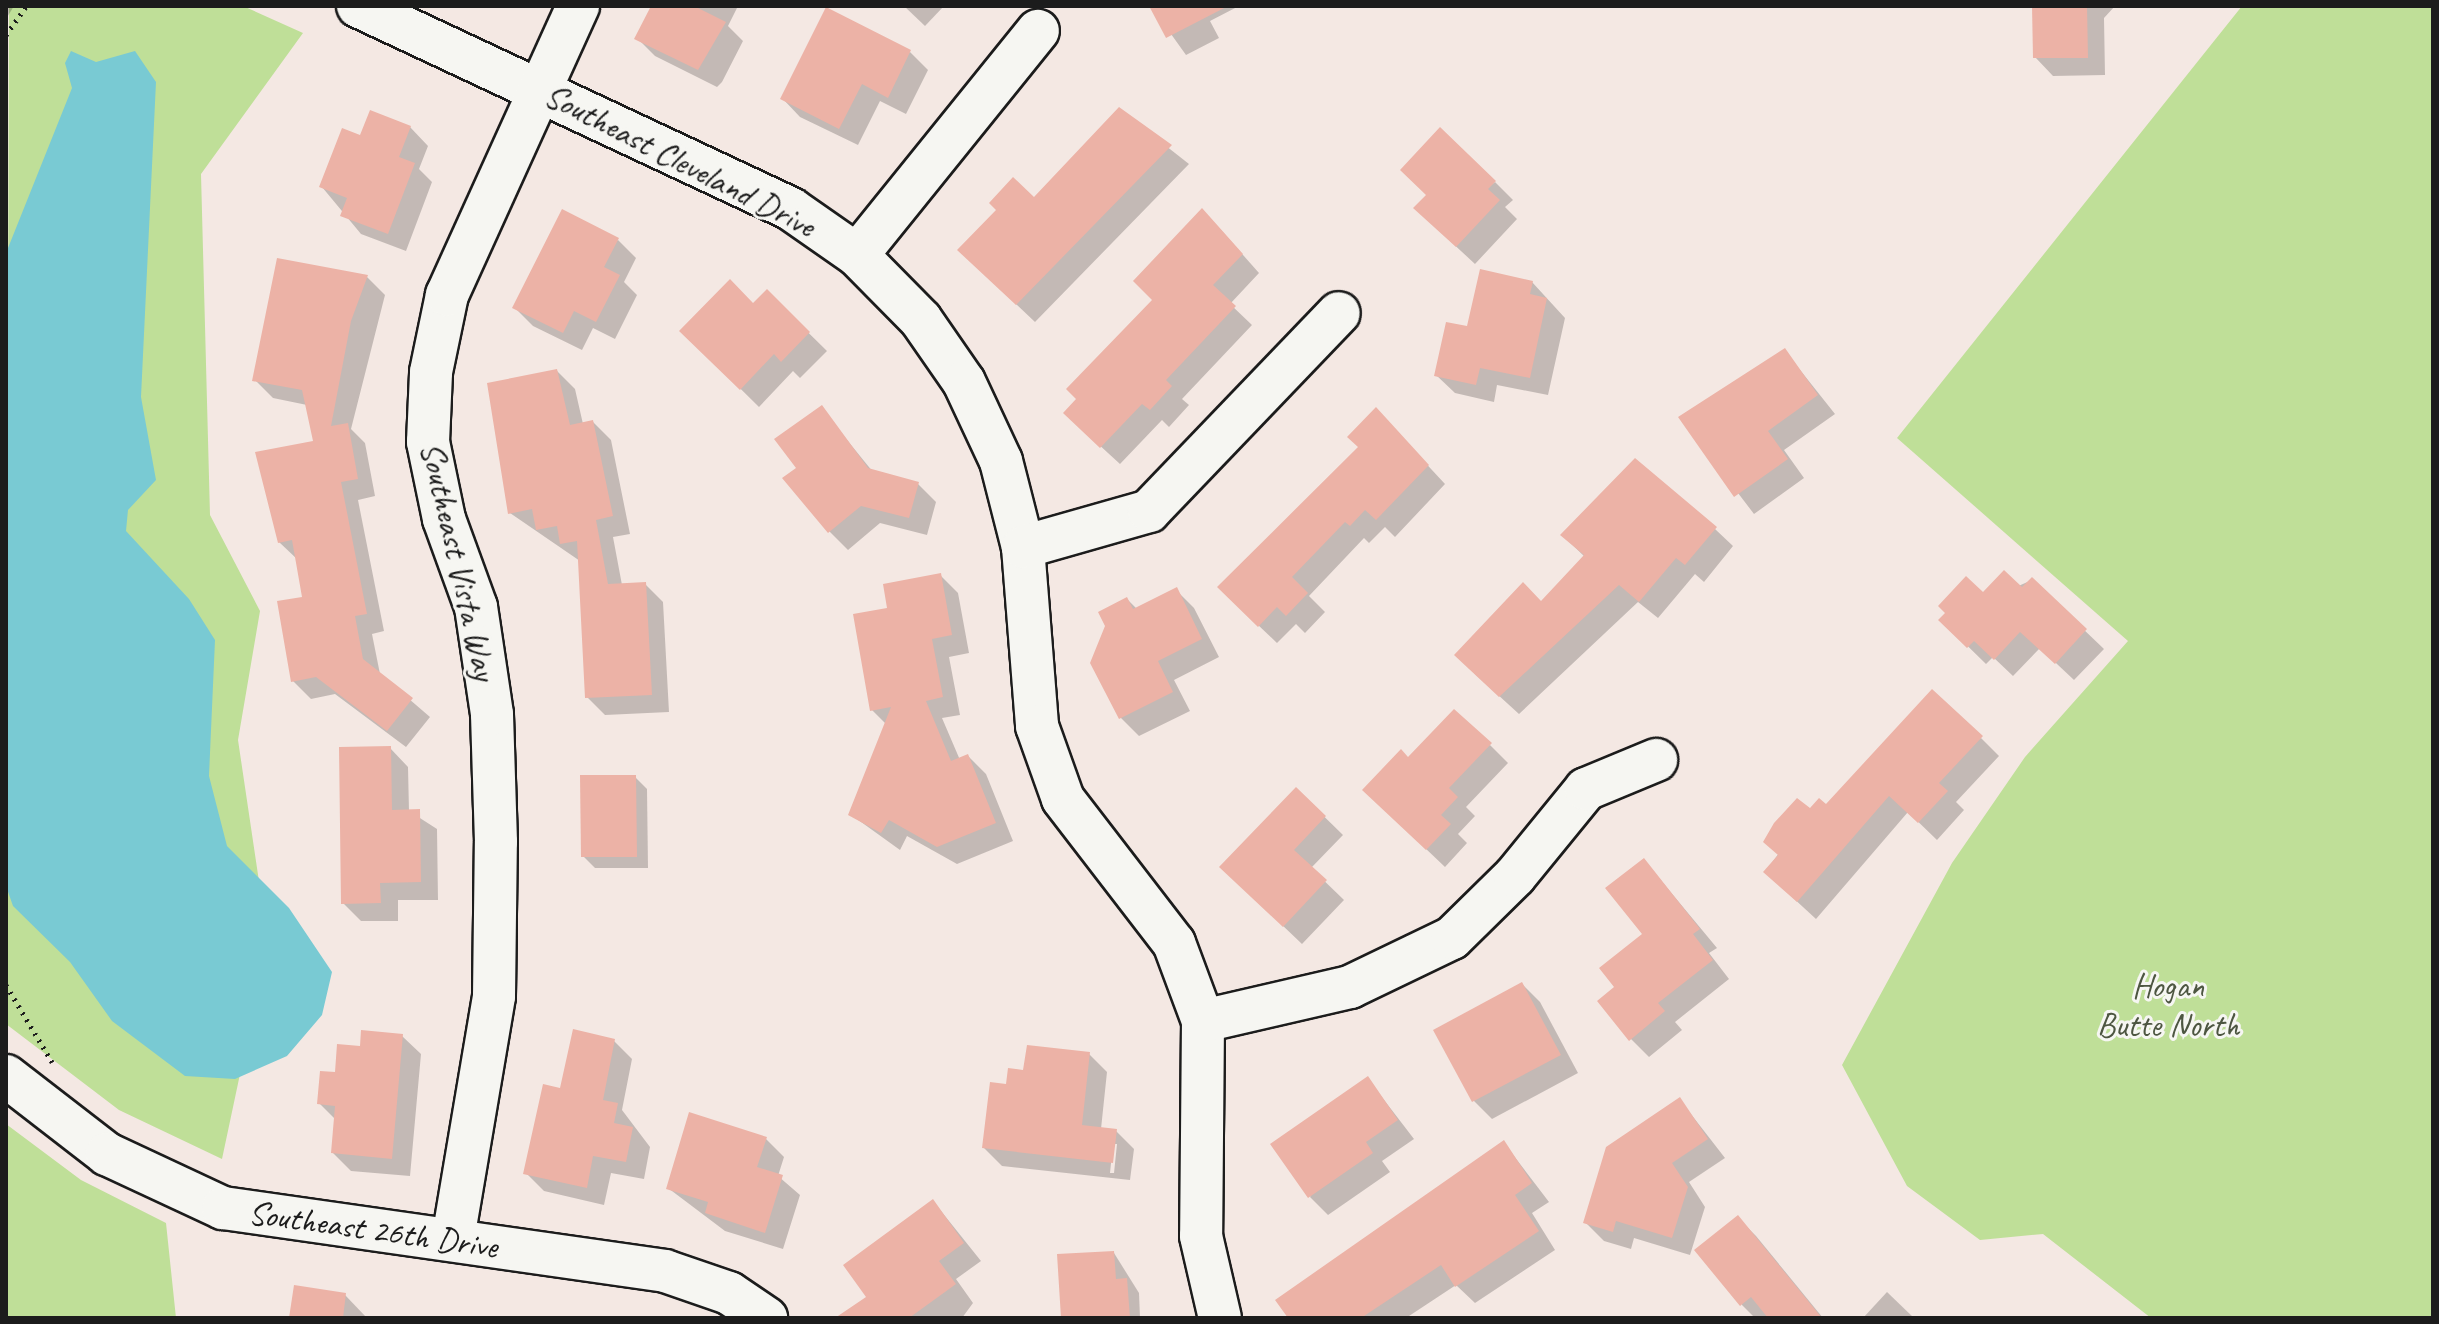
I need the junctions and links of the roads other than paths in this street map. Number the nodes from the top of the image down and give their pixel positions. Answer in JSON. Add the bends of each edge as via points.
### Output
{"nodes":[{"id":1,"x":358,"y":6,"type":"edge"},
{"id":2,"x":578,"y":6,"type":"edge"},
{"id":3,"x":1038,"y":31,"type":"dead end"},
{"id":4,"x":540,"y":88,"type":"junction"},
{"id":5,"x":857,"y":255,"type":"junction"},
{"id":6,"x":1339,"y":313,"type":"dead end"},
{"id":7,"x":1023,"y":547,"type":"junction"},
{"id":8,"x":1656,"y":760,"type":"dead end"},
{"id":9,"x":1203,"y":1021,"type":"junction"},
{"id":10,"x":6,"y":1076,"type":"edge"},
{"id":11,"x":453,"y":1239,"type":"junction"},
{"id":12,"x":766,"y":1318,"type":"edge"},
{"id":13,"x":1220,"y":1318,"type":"edge"}],
"edges":[{"from":1,"to":4,"type":"street","name":"Southeast Cleveland Drive"},
{"from":2,"to":4,"type":"street","name":"Southeast Vista Way"},
{"from":3,"to":5,"type":"street"},
{"from":4,"to":5,"type":"street","name":"Southeast Cleveland Drive","via":[[791,209]]},
{"from":4,"to":11,"type":"street","name":"Southeast Vista Way","via":[[447,295],[431,372],[428,442],[444,519],[476,607],[492,714],[496,842],[494,996]]},
{"from":5,"to":7,"type":"street","name":"Southeast Cleveland Drive","via":[[921,320],[964,382],[1001,461]]},
{"from":6,"to":7,"type":"street","via":[[1149,511]]},
{"from":7,"to":9,"type":"street","name":"Southeast Cleveland Drive","via":[[1037,726],[1063,799],[1174,943]]},
{"from":8,"to":9,"type":"street","via":[[1586,789],[1515,876],[1452,938],[1350,987]]},
{"from":9,"to":13,"type":"street","name":"Southeast Cleveland Drive","via":[[1201,1236]]},
{"from":10,"to":11,"type":"street","name":"Southeast 26th Drive","via":[[107,1154],[223,1208]]},
{"from":11,"to":12,"type":"street","name":"Southeast 26th Drive","via":[[665,1271],[729,1293]]}]}
